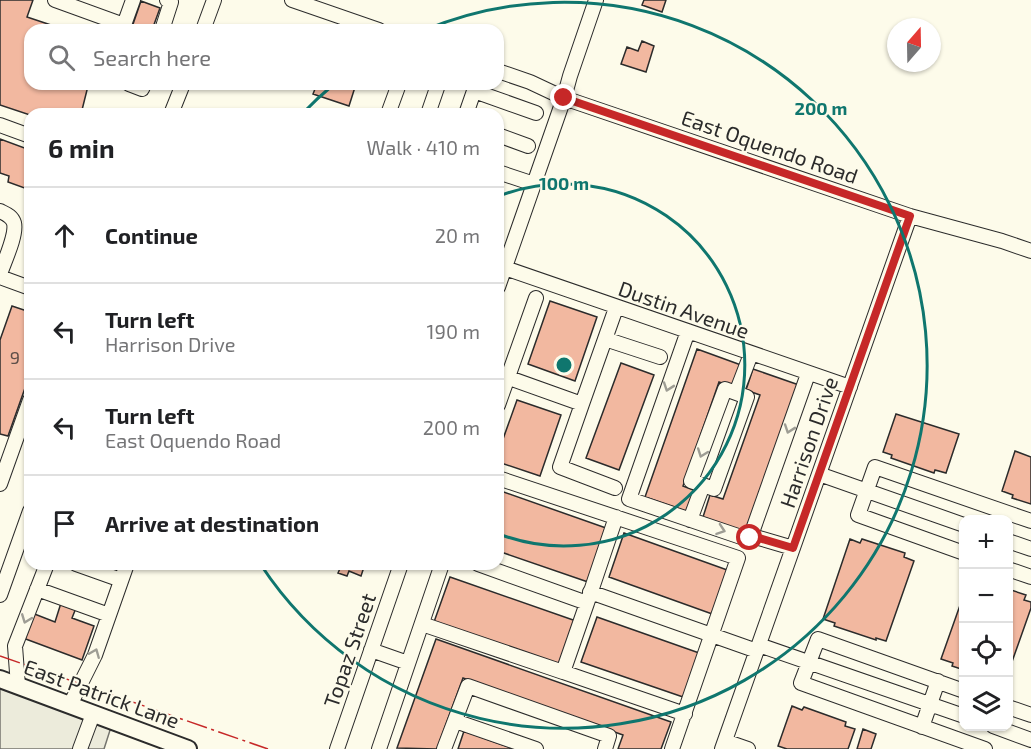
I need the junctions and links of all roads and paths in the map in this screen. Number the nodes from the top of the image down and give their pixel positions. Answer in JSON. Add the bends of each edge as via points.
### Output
{"nodes":[{"id":1,"x":56,"y":0,"type":"edge"},
{"id":2,"x":133,"y":0,"type":"edge"},
{"id":3,"x":167,"y":0,"type":"edge"},
{"id":4,"x":214,"y":0,"type":"edge"},
{"id":5,"x":292,"y":0,"type":"edge"},
{"id":6,"x":596,"y":0,"type":"edge"},
{"id":7,"x":116,"y":24,"type":"edge"},
{"id":8,"x":124,"y":24,"type":"edge"},
{"id":9,"x":164,"y":24,"type":"edge"},
{"id":10,"x":205,"y":24,"type":"edge"},
{"id":11,"x":362,"y":24,"type":"edge"},
{"id":12,"x":504,"y":73,"type":"edge"},
{"id":13,"x":181,"y":90,"type":"edge"},
{"id":14,"x":397,"y":90,"type":"edge"},
{"id":15,"x":436,"y":90,"type":"edge"},
{"id":16,"x":564,"y":98,"type":"junction"},
{"id":17,"x":173,"y":108,"type":"edge"},
{"id":18,"x":390,"y":108,"type":"edge"},
{"id":19,"x":430,"y":108,"type":"edge"},
{"id":20,"x":468,"y":108,"type":"edge"},
{"id":21,"x":536,"y":113,"type":"dead end"},
{"id":22,"x":0,"y":125,"type":"edge"},
{"id":23,"x":24,"y":134,"type":"edge"},
{"id":24,"x":504,"y":137,"type":"edge"},
{"id":25,"x":528,"y":146,"type":"dead end"},
{"id":26,"x":504,"y":174,"type":"edge"},
{"id":27,"x":534,"y":184,"type":"junction"},
{"id":28,"x":0,"y":212,"type":"edge"},
{"id":29,"x":910,"y":216,"type":"junction"},
{"id":30,"x":1031,"y":251,"type":"edge"},
{"id":31,"x":505,"y":268,"type":"joint"},
{"id":32,"x":0,"y":276,"type":"edge"},
{"id":33,"x":24,"y":286,"type":"edge"},
{"id":34,"x":536,"y":298,"type":"dead end"},
{"id":35,"x":616,"y":308,"type":"junction"},
{"id":36,"x":687,"y":331,"type":"junction"},
{"id":37,"x":605,"y":339,"type":"junction"},
{"id":38,"x":751,"y":354,"type":"junction"},
{"id":39,"x":660,"y":357,"type":"dead end"},
{"id":40,"x":504,"y":374,"type":"edge"},
{"id":41,"x":808,"y":374,"type":"junction"},
{"id":42,"x":504,"y":376,"type":"edge"},
{"id":43,"x":850,"y":387,"type":"junction"},
{"id":44,"x":736,"y":393,"type":"junction"},
{"id":45,"x":582,"y":404,"type":"junction"},
{"id":46,"x":24,"y":415,"type":"edge"},
{"id":47,"x":4,"y":464,"type":"edge"},
{"id":48,"x":819,"y":474,"type":"junction"},
{"id":49,"x":504,"y":480,"type":"edge"},
{"id":50,"x":0,"y":484,"type":"edge"},
{"id":51,"x":703,"y":485,"type":"junction"},
{"id":52,"x":615,"y":488,"type":"dead end"},
{"id":53,"x":867,"y":491,"type":"junction"},
{"id":54,"x":995,"y":514,"type":"edge"},
{"id":55,"x":616,"y":517,"type":"junction"},
{"id":56,"x":690,"y":520,"type":"junction"},
{"id":57,"x":1031,"y":521,"type":"edge"},
{"id":58,"x":959,"y":524,"type":"edge"},
{"id":59,"x":24,"y":528,"type":"edge"},
{"id":60,"x":750,"y":538,"type":"junction"},
{"id":61,"x":1013,"y":543,"type":"edge"},
{"id":62,"x":793,"y":548,"type":"junction"},
{"id":63,"x":1031,"y":549,"type":"edge"},
{"id":64,"x":959,"y":553,"type":"edge"},
{"id":65,"x":45,"y":570,"type":"edge"},
{"id":66,"x":93,"y":570,"type":"edge"},
{"id":67,"x":125,"y":570,"type":"edge"},
{"id":68,"x":399,"y":570,"type":"edge"},
{"id":69,"x":440,"y":570,"type":"edge"},
{"id":70,"x":497,"y":570,"type":"edge"},
{"id":71,"x":1013,"y":571,"type":"edge"},
{"id":72,"x":1031,"y":577,"type":"edge"},
{"id":73,"x":121,"y":580,"type":"junction"},
{"id":74,"x":37,"y":589,"type":"junction"},
{"id":75,"x":0,"y":595,"type":"edge"},
{"id":76,"x":588,"y":598,"type":"junction"},
{"id":77,"x":109,"y":615,"type":"junction"},
{"id":78,"x":422,"y":624,"type":"junction"},
{"id":79,"x":712,"y":635,"type":"junction"},
{"id":80,"x":758,"y":648,"type":"junction"},
{"id":81,"x":371,"y":650,"type":"junction"},
{"id":82,"x":408,"y":663,"type":"junction"},
{"id":83,"x":809,"y":663,"type":"junction"},
{"id":84,"x":563,"y":672,"type":"junction"},
{"id":85,"x":0,"y":679,"type":"edge"},
{"id":86,"x":938,"y":681,"type":"junction"},
{"id":87,"x":18,"y":686,"type":"junction"},
{"id":88,"x":959,"y":689,"type":"edge"},
{"id":89,"x":70,"y":705,"type":"junction"},
{"id":90,"x":930,"y":705,"type":"junction"},
{"id":91,"x":1013,"y":708,"type":"edge"},
{"id":92,"x":93,"y":714,"type":"junction"},
{"id":93,"x":685,"y":714,"type":"junction"},
{"id":94,"x":959,"y":715,"type":"edge"},
{"id":95,"x":1031,"y":715,"type":"edge"},
{"id":96,"x":455,"y":721,"type":"junction"},
{"id":97,"x":922,"y":727,"type":"junction"},
{"id":98,"x":1007,"y":731,"type":"edge"},
{"id":99,"x":1031,"y":740,"type":"edge"},
{"id":100,"x":724,"y":745,"type":"edge"},
{"id":101,"x":80,"y":749,"type":"edge"},
{"id":102,"x":188,"y":749,"type":"edge"},
{"id":103,"x":337,"y":749,"type":"edge"},
{"id":104,"x":379,"y":749,"type":"edge"},
{"id":105,"x":444,"y":749,"type":"edge"},
{"id":106,"x":536,"y":749,"type":"edge"},
{"id":107,"x":605,"y":749,"type":"edge"},
{"id":108,"x":672,"y":749,"type":"edge"},
{"id":109,"x":748,"y":749,"type":"edge"},
{"id":110,"x":986,"y":749,"type":"edge"}],
"edges":[{"from":1,"to":7,"type":"street"},
{"from":2,"to":8,"type":"street"},
{"from":3,"to":9,"type":"street","via":[[171,2]]},
{"from":4,"to":10,"type":"street"},
{"from":5,"to":11,"type":"street"},
{"from":6,"to":16,"type":"street"},
{"from":12,"to":16,"type":"street","name":"East Oquendo Road"},
{"from":13,"to":17,"type":"street"},
{"from":14,"to":18,"type":"street"},
{"from":15,"to":19,"type":"street"},
{"from":16,"to":27,"type":"street"},
{"from":16,"to":29,"type":"street","name":"East Oquendo Road"},
{"from":20,"to":21,"type":"street","via":[[474,91]]},
{"from":22,"to":23,"type":"street"},
{"from":24,"to":25,"type":"street"},
{"from":26,"to":27,"type":"street"},
{"from":27,"to":31,"type":"street"},
{"from":28,"to":32,"type":"street","via":[[8,214],[14,222]]},
{"from":29,"to":30,"type":"street","name":"East Oquendo Road"},
{"from":29,"to":43,"type":"street","name":"Harrison Drive"},
{"from":31,"to":35,"type":"street","name":"Dustin Avenue"},
{"from":32,"to":33,"type":"street"},
{"from":34,"to":40,"type":"street"},
{"from":35,"to":36,"type":"street","name":"Dustin Avenue"},
{"from":35,"to":37,"type":"street"},
{"from":36,"to":38,"type":"street","name":"Dustin Avenue"},
{"from":36,"to":56,"type":"street","one_way":true,"via":[[629,499]]},
{"from":37,"to":39,"type":"street"},
{"from":37,"to":45,"type":"street"},
{"from":38,"to":41,"type":"street","name":"Dustin Avenue"},
{"from":38,"to":44,"type":"street"},
{"from":41,"to":43,"type":"street","name":"Dustin Avenue"},
{"from":41,"to":60,"type":"street","one_way":true},
{"from":42,"to":45,"type":"street"},
{"from":43,"to":48,"type":"street","name":"Harrison Drive"},
{"from":44,"to":51,"type":"street","via":[[747,397],[714,489]]},
{"from":44,"to":51,"type":"street","one_way":true,"via":[[725,389],[691,481]]},
{"from":45,"to":52,"type":"street","via":[[560,467]]},
{"from":46,"to":47,"type":"street"},
{"from":47,"to":50,"type":"street"},
{"from":48,"to":53,"type":"street"},
{"from":48,"to":62,"type":"street","name":"Harrison Drive"},
{"from":49,"to":55,"type":"street"},
{"from":51,"to":56,"type":"street"},
{"from":53,"to":54,"type":"street","via":[[875,467]]},
{"from":53,"to":58,"type":"street"},
{"from":53,"to":64,"type":"street","via":[[858,515]]},
{"from":54,"to":57,"type":"street"},
{"from":55,"to":76,"type":"street"},
{"from":55,"to":79,"type":"street","via":[[738,558]]},
{"from":56,"to":60,"type":"street","one_way":true},
{"from":59,"to":75,"type":"street"},
{"from":60,"to":62,"type":"street"},
{"from":61,"to":63,"type":"street"},
{"from":62,"to":80,"type":"street","name":"Harrison Drive"},
{"from":65,"to":74,"type":"street"},
{"from":66,"to":73,"type":"street"},
{"from":67,"to":73,"type":"street"},
{"from":68,"to":81,"type":"street","name":"Topaz Street"},
{"from":69,"to":78,"type":"street"},
{"from":70,"to":76,"type":"street"},
{"from":71,"to":72,"type":"street"},
{"from":73,"to":77,"type":"street"},
{"from":74,"to":77,"type":"street"},
{"from":74,"to":87,"type":"street","one_way":true,"via":[[15,646]]},
{"from":76,"to":79,"type":"street"},
{"from":76,"to":84,"type":"street"},
{"from":89,"to":77,"type":"street","one_way":true,"via":[[95,655]]},
{"from":78,"to":82,"type":"street"},
{"from":78,"to":84,"type":"street"},
{"from":79,"to":80,"type":"street"},
{"from":79,"to":93,"type":"street"},
{"from":80,"to":83,"type":"street"},
{"from":80,"to":100,"type":"street","name":"Harrison Drive"},
{"from":81,"to":82,"type":"street"},
{"from":81,"to":103,"type":"street","name":"Topaz Street"},
{"from":82,"to":104,"type":"street"},
{"from":83,"to":86,"type":"street","via":[[818,639]]},
{"from":83,"to":90,"type":"street"},
{"from":83,"to":97,"type":"street","via":[[801,683]]},
{"from":84,"to":93,"type":"street"},
{"from":85,"to":87,"type":"main road","name":"East Patrick Lane"},
{"from":86,"to":88,"type":"street"},
{"from":86,"to":90,"type":"street"},
{"from":87,"to":89,"type":"main road","name":"East Patrick Lane"},
{"from":89,"to":92,"type":"main road","name":"East Patrick Lane"},
{"from":90,"to":94,"type":"street"},
{"from":90,"to":97,"type":"street"},
{"from":91,"to":95,"type":"street"},
{"from":92,"to":101,"type":"street"},
{"from":92,"to":102,"type":"main road","name":"East Patrick Lane"},
{"from":93,"to":108,"type":"street"},
{"from":96,"to":105,"type":"street"},
{"from":96,"to":106,"type":"street"},
{"from":96,"to":107,"type":"street","via":[[468,686],[609,736]]},
{"from":97,"to":110,"type":"street"},
{"from":98,"to":99,"type":"street"},
{"from":100,"to":109,"type":"street"}]}
